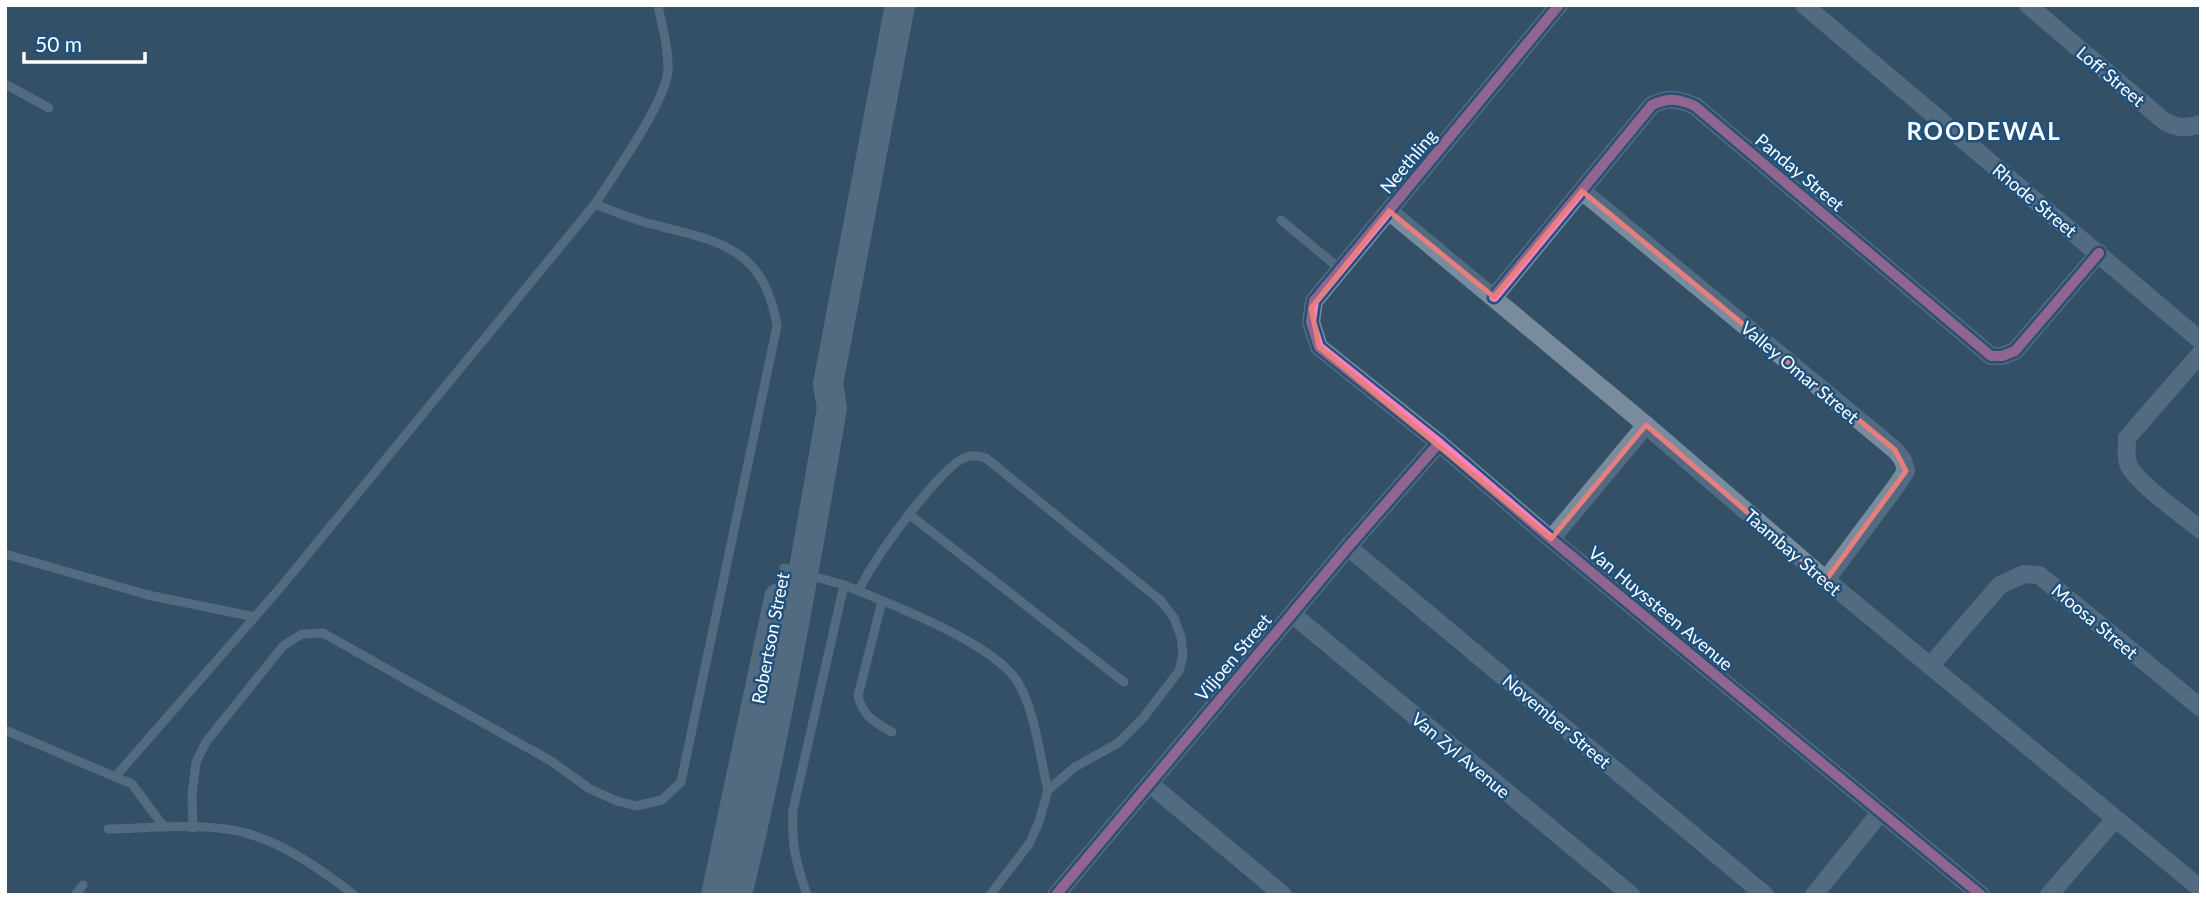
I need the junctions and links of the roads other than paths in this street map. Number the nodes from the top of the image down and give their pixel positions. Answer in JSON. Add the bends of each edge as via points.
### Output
{"nodes":[{"id":1,"x":658,"y":5,"type":"edge"},
{"id":2,"x":900,"y":5,"type":"edge"},
{"id":3,"x":1559,"y":5,"type":"edge"},
{"id":4,"x":1804,"y":5,"type":"edge"},
{"id":5,"x":2028,"y":5,"type":"edge"},
{"id":6,"x":5,"y":84,"type":"edge"},
{"id":7,"x":49,"y":108,"type":"dead end"},
{"id":8,"x":2201,"y":124,"type":"edge"},
{"id":9,"x":1583,"y":191,"type":"junction"},
{"id":10,"x":595,"y":204,"type":"junction"},
{"id":11,"x":1389,"y":211,"type":"junction"},
{"id":12,"x":1281,"y":220,"type":"dead end"},
{"id":13,"x":2099,"y":253,"type":"junction"},
{"id":14,"x":1340,"y":269,"type":"junction"},
{"id":15,"x":1494,"y":297,"type":"junction"},
{"id":16,"x":2201,"y":341,"type":"edge"},
{"id":17,"x":1319,"y":347,"type":"joint"},
{"id":18,"x":2201,"y":353,"type":"edge"},
{"id":19,"x":1646,"y":425,"type":"junction"},
{"id":20,"x":1439,"y":443,"type":"junction"},
{"id":21,"x":911,"y":515,"type":"junction"},
{"id":22,"x":2201,"y":530,"type":"edge"},
{"id":23,"x":1551,"y":539,"type":"junction"},
{"id":24,"x":1348,"y":547,"type":"junction"},
{"id":25,"x":5,"y":554,"type":"edge"},
{"id":26,"x":794,"y":571,"type":"junction"},
{"id":27,"x":1826,"y":580,"type":"junction"},
{"id":28,"x":844,"y":585,"type":"junction"},
{"id":29,"x":859,"y":591,"type":"junction"},
{"id":30,"x":882,"y":601,"type":"junction"},
{"id":31,"x":1292,"y":614,"type":"junction"},
{"id":32,"x":255,"y":617,"type":"junction"},
{"id":33,"x":1930,"y":666,"type":"junction"},
{"id":34,"x":1124,"y":682,"type":"dead end"},
{"id":35,"x":2201,"y":708,"type":"edge"},
{"id":36,"x":5,"y":730,"type":"edge"},
{"id":37,"x":891,"y":732,"type":"dead end"},
{"id":38,"x":115,"y":777,"type":"junction"},
{"id":39,"x":1150,"y":784,"type":"junction"},
{"id":40,"x":1048,"y":790,"type":"junction"},
{"id":41,"x":1880,"y":813,"type":"junction"},
{"id":42,"x":2115,"y":819,"type":"junction"},
{"id":43,"x":164,"y":827,"type":"junction"},
{"id":44,"x":193,"y":828,"type":"junction"},
{"id":45,"x":108,"y":829,"type":"dead end"},
{"id":46,"x":83,"y":885,"type":"dead end"},
{"id":47,"x":2201,"y":889,"type":"edge"},
{"id":48,"x":75,"y":895,"type":"edge"},
{"id":49,"x":354,"y":895,"type":"edge"},
{"id":50,"x":716,"y":895,"type":"edge"},
{"id":51,"x":737,"y":895,"type":"edge"},
{"id":52,"x":807,"y":895,"type":"edge"},
{"id":53,"x":990,"y":895,"type":"edge"},
{"id":54,"x":1055,"y":895,"type":"edge"},
{"id":55,"x":1283,"y":895,"type":"edge"},
{"id":56,"x":1631,"y":895,"type":"edge"},
{"id":57,"x":1765,"y":895,"type":"edge"},
{"id":58,"x":1814,"y":895,"type":"edge"},
{"id":59,"x":1981,"y":895,"type":"edge"},
{"id":60,"x":2049,"y":895,"type":"edge"}],
"edges":[{"from":1,"to":10,"type":"lane","via":[[668,72],[660,97]]},
{"from":2,"to":26,"type":"main road","name":"Robertson Street","via":[[828,384],[832,408]]},
{"from":3,"to":11,"type":"street","name":"Neethling"},
{"from":4,"to":13,"type":"street","name":"Rhode Street"},
{"from":5,"to":8,"type":"street","name":"Loff Street","via":[[2164,121],[2186,128]]},
{"from":6,"to":7,"type":"lane"},
{"from":9,"to":13,"type":"street","name":"Panday Street","via":[[1652,105],[1679,99],[1695,106],[1991,356],[2015,351]]},
{"from":9,"to":15,"type":"street","name":"Panday Street"},
{"from":9,"to":27,"type":"street","name":"Valley Omar Street","via":[[1903,460],[1906,471]]},
{"from":10,"to":32,"type":"lane"},
{"from":10,"to":44,"type":"lane","via":[[722,243],[752,264],[774,305],[777,326],[681,782],[663,800],[636,806],[617,801],[323,633],[302,634],[283,646],[206,742],[196,762]]},
{"from":11,"to":14,"type":"street","name":"Neethling"},
{"from":11,"to":15,"type":"street","name":"Taambay Street"},
{"from":12,"to":14,"type":"lane"},
{"from":13,"to":16,"type":"street","name":"Rhode Street"},
{"from":14,"to":17,"type":"street","name":"Neethling","via":[[1311,308]]},
{"from":15,"to":19,"type":"street","name":"Taambay Street"},
{"from":17,"to":20,"type":"street","name":"Van Huyssteen Avenue"},
{"from":18,"to":22,"type":"street","via":[[2127,438],[2126,456],[2142,481]]},
{"from":19,"to":23,"type":"street"},
{"from":19,"to":27,"type":"street","name":"Taambay Street"},
{"from":20,"to":23,"type":"street","name":"Van Huyssteen Avenue"},
{"from":20,"to":24,"type":"street","name":"Viljoen Street"},
{"from":21,"to":29,"type":"lane","via":[[873,564]]},
{"from":21,"to":34,"type":"lane"},
{"from":21,"to":40,"type":"lane","via":[[958,461],[967,456],[986,458],[1161,601],[1174,618],[1183,655],[1179,671],[1163,694],[1118,743],[1075,767]]},
{"from":23,"to":41,"type":"street","name":"Van Huyssteen Avenue"},
{"from":24,"to":31,"type":"street","name":"Viljoen Street"},
{"from":24,"to":57,"type":"street","name":"November Street"},
{"from":25,"to":32,"type":"lane","via":[[148,594]]},
{"from":26,"to":28,"type":"lane"},
{"from":26,"to":50,"type":"main road","name":"Robertson Street","via":[[773,633]]},
{"from":26,"to":51,"type":"main road","name":"Robertson Street","via":[[761,796]]},
{"from":27,"to":33,"type":"street","name":"Taambay Street"},
{"from":28,"to":29,"type":"lane"},
{"from":28,"to":52,"type":"lane","via":[[793,810],[792,846]]},
{"from":29,"to":30,"type":"lane"},
{"from":30,"to":37,"type":"lane","via":[[858,696],[869,719]]},
{"from":30,"to":40,"type":"lane","via":[[973,643],[1016,680],[1032,721]]},
{"from":31,"to":39,"type":"street","name":"Viljoen Street"},
{"from":31,"to":56,"type":"street","name":"Van Zyl Avenue"},
{"from":32,"to":38,"type":"lane"},
{"from":33,"to":35,"type":"street","name":"Moosa Street","via":[[2000,585],[2024,574],[2039,576]]},
{"from":33,"to":42,"type":"street","name":"Taambay Street"},
{"from":36,"to":38,"type":"lane"},
{"from":38,"to":43,"type":"lane","via":[[132,784]]},
{"from":39,"to":54,"type":"street","name":"Viljoen Street"},
{"from":39,"to":55,"type":"street"},
{"from":40,"to":53,"type":"lane","via":[[1029,844]]},
{"from":41,"to":58,"type":"street"},
{"from":41,"to":59,"type":"street","name":"Van Huyssteen Avenue"},
{"from":42,"to":47,"type":"street","name":"Taambay Street"},
{"from":42,"to":60,"type":"street"},
{"from":43,"to":44,"type":"lane"},
{"from":43,"to":45,"type":"lane"},
{"from":44,"to":49,"type":"lane","via":[[228,829],[258,838],[328,874]]},
{"from":46,"to":48,"type":"lane"}]}
